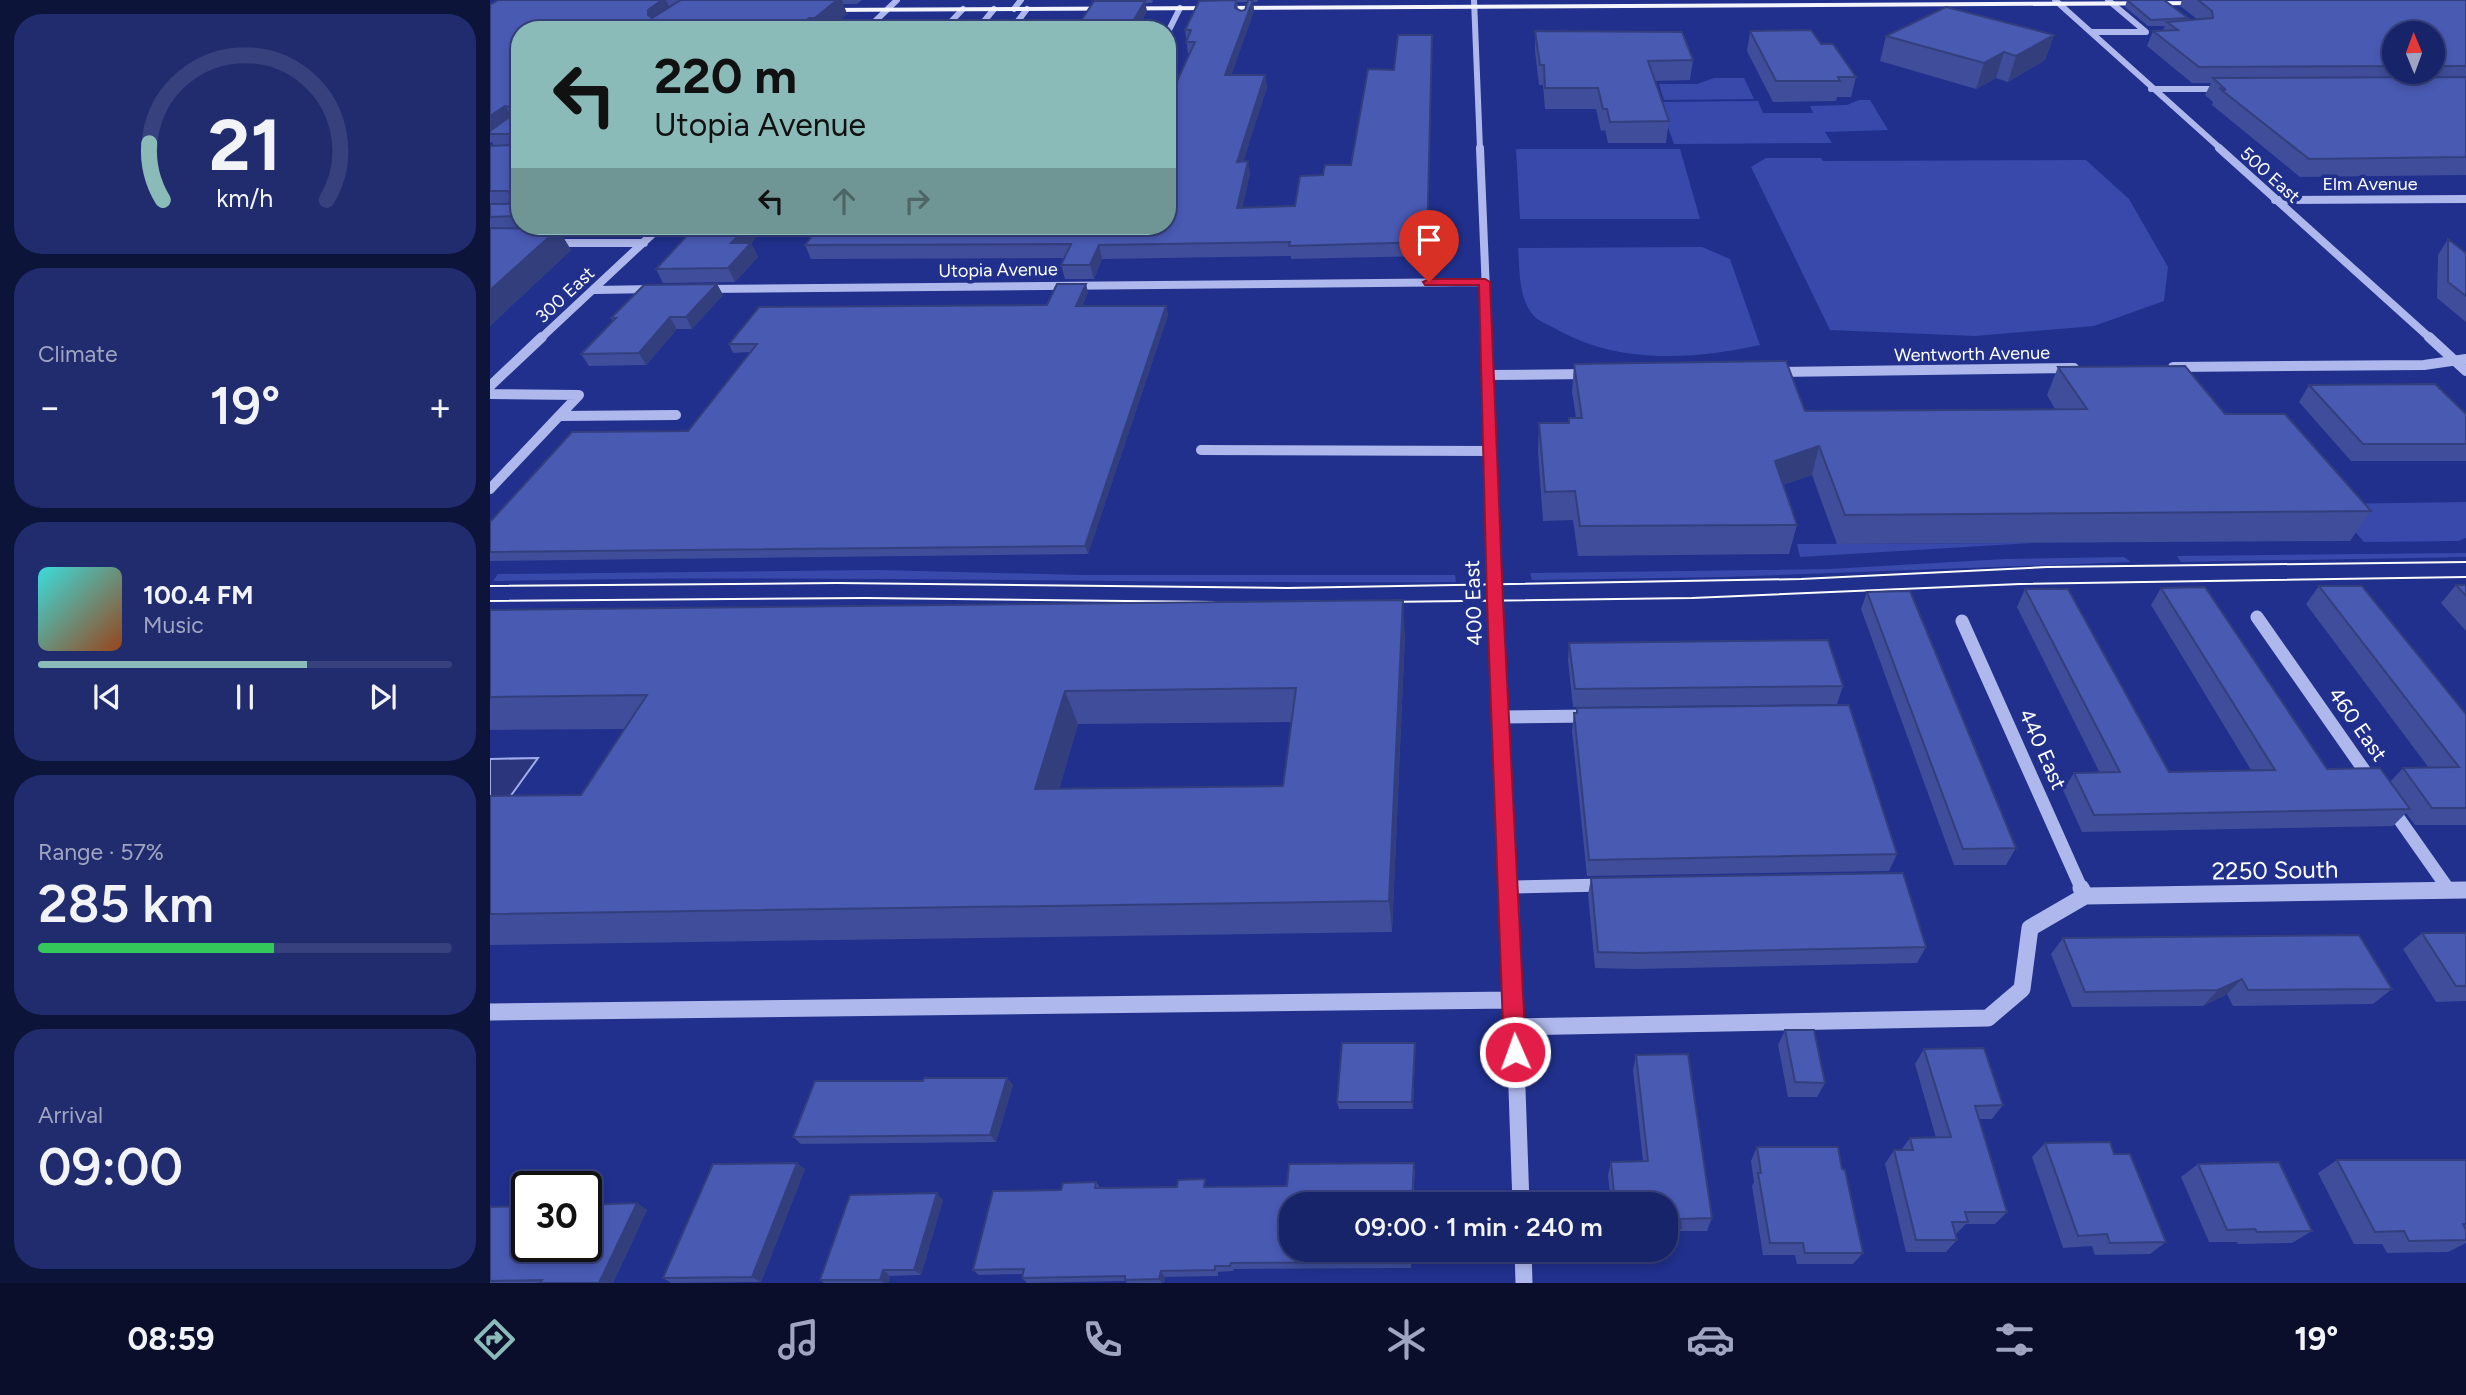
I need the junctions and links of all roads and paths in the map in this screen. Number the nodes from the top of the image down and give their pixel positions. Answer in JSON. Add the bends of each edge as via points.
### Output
{"nodes":[{"id":1,"x":897,"y":0,"type":"edge"},
{"id":2,"x":1021,"y":0,"type":"edge"},
{"id":3,"x":1117,"y":0,"type":"edge"},
{"id":4,"x":2140,"y":1,"type":"edge"},
{"id":5,"x":1850,"y":2,"type":"edge"},
{"id":6,"x":1920,"y":2,"type":"edge"},
{"id":7,"x":1941,"y":2,"type":"edge"},
{"id":8,"x":2057,"y":2,"type":"edge"},
{"id":9,"x":2110,"y":2,"type":"edge"},
{"id":10,"x":2219,"y":2,"type":"edge"},
{"id":11,"x":1474,"y":3,"type":"edge"},
{"id":12,"x":1656,"y":3,"type":"edge"},
{"id":13,"x":2166,"y":3,"type":"junction"},
{"id":14,"x":1206,"y":4,"type":"edge"},
{"id":15,"x":1111,"y":8,"type":"junction"},
{"id":16,"x":1180,"y":8,"type":"junction"},
{"id":17,"x":887,"y":9,"type":"junction"},
{"id":18,"x":963,"y":9,"type":"junction"},
{"id":19,"x":994,"y":9,"type":"junction"},
{"id":20,"x":1014,"y":9,"type":"junction"},
{"id":21,"x":1027,"y":9,"type":"junction"},
{"id":22,"x":810,"y":10,"type":"edge"},
{"id":23,"x":2176,"y":10,"type":"edge"},
{"id":24,"x":875,"y":21,"type":"edge"},
{"id":25,"x":952,"y":21,"type":"edge"},
{"id":26,"x":984,"y":21,"type":"edge"},
{"id":27,"x":1018,"y":21,"type":"edge"},
{"id":28,"x":1174,"y":21,"type":"edge"},
{"id":29,"x":2146,"y":32,"type":"junction"},
{"id":30,"x":2159,"y":32,"type":"edge"},
{"id":31,"x":2091,"y":33,"type":"junction"},
{"id":32,"x":2151,"y":89,"type":"junction"},
{"id":33,"x":2233,"y":89,"type":"edge"},
{"id":34,"x":2466,"y":199,"type":"edge"},
{"id":35,"x":2275,"y":200,"type":"junction"},
{"id":36,"x":651,"y":235,"type":"edge"},
{"id":37,"x":544,"y":243,"type":"edge"},
{"id":38,"x":643,"y":243,"type":"junction"},
{"id":39,"x":1485,"y":282,"type":"junction"},
{"id":40,"x":667,"y":289,"type":"edge"},
{"id":41,"x":694,"y":289,"type":"edge"},
{"id":42,"x":595,"y":290,"type":"junction"},
{"id":43,"x":2466,"y":359,"type":"edge"},
{"id":44,"x":2454,"y":360,"type":"junction"},
{"id":45,"x":2159,"y":367,"type":"edge"},
{"id":46,"x":2089,"y":368,"type":"edge"},
{"id":47,"x":2466,"y":371,"type":"edge"},
{"id":48,"x":1768,"y":372,"type":"edge"},
{"id":49,"x":1601,"y":373,"type":"edge"},
{"id":50,"x":1489,"y":375,"type":"junction"},
{"id":51,"x":490,"y":386,"type":"edge"},
{"id":52,"x":490,"y":394,"type":"edge"},
{"id":53,"x":676,"y":415,"type":"dead end"},
{"id":54,"x":559,"y":416,"type":"junction"},
{"id":55,"x":1200,"y":450,"type":"dead end"},
{"id":56,"x":1492,"y":451,"type":"junction"},
{"id":57,"x":490,"y":489,"type":"edge"},
{"id":58,"x":2257,"y":617,"type":"dead end"},
{"id":59,"x":1962,"y":621,"type":"dead end"},
{"id":60,"x":1609,"y":716,"type":"edge"},
{"id":61,"x":1500,"y":717,"type":"junction"},
{"id":62,"x":1622,"y":884,"type":"edge"},
{"id":63,"x":1510,"y":887,"type":"junction"},
{"id":64,"x":2449,"y":890,"type":"junction"},
{"id":65,"x":2466,"y":890,"type":"edge"},
{"id":66,"x":2085,"y":896,"type":"junction"},
{"id":67,"x":1513,"y":1000,"type":"junction"},
{"id":68,"x":490,"y":1013,"type":"edge"},
{"id":69,"x":1514,"y":1027,"type":"junction"},
{"id":70,"x":1521,"y":1192,"type":"edge"},
{"id":71,"x":1523,"y":1262,"type":"edge"},
{"id":72,"x":1524,"y":1283,"type":"edge"}],
"edges":[{"from":1,"to":17,"type":"street"},
{"from":2,"to":20,"type":"street"},
{"from":3,"to":15,"type":"street"},
{"from":4,"to":9,"type":"main road"},
{"from":4,"to":13,"type":"main road"},
{"from":5,"to":6,"type":"main road"},
{"from":5,"to":12,"type":"main road"},
{"from":6,"to":7,"type":"main road"},
{"from":7,"to":8,"type":"main road"},
{"from":8,"to":9,"type":"main road"},
{"from":8,"to":31,"type":"street","name":"500 East"},
{"from":9,"to":29,"type":"street"},
{"from":10,"to":13,"type":"main road"},
{"from":11,"to":12,"type":"main road"},
{"from":11,"to":14,"type":"main road","via":[[1243,12]]},
{"from":11,"to":39,"type":"street","name":"400 East"},
{"from":13,"to":23,"type":"street"},
{"from":14,"to":16,"type":"main road"},
{"from":15,"to":16,"type":"main road"},
{"from":15,"to":21,"type":"main road"},
{"from":16,"to":28,"type":"street"},
{"from":17,"to":18,"type":"main road"},
{"from":17,"to":22,"type":"main road"},
{"from":17,"to":24,"type":"street"},
{"from":18,"to":19,"type":"main road"},
{"from":18,"to":25,"type":"street"},
{"from":19,"to":20,"type":"main road"},
{"from":19,"to":26,"type":"street"},
{"from":20,"to":21,"type":"main road"},
{"from":21,"to":27,"type":"street"},
{"from":29,"to":30,"type":"street"},
{"from":29,"to":31,"type":"street"},
{"from":31,"to":32,"type":"street","name":"500 East"},
{"from":32,"to":33,"type":"street"},
{"from":32,"to":35,"type":"street","name":"500 East"},
{"from":34,"to":35,"type":"street","name":"Elm Avenue"},
{"from":35,"to":44,"type":"street","name":"500 East"},
{"from":36,"to":38,"type":"street","name":"300 East"},
{"from":37,"to":38,"type":"street"},
{"from":38,"to":42,"type":"street","name":"300 East"},
{"from":39,"to":41,"type":"street","name":"Utopia Avenue"},
{"from":39,"to":50,"type":"street","name":"400 East"},
{"from":40,"to":42,"type":"street"},
{"from":42,"to":51,"type":"street","name":"300 East"},
{"from":43,"to":44,"type":"street"},
{"from":44,"to":45,"type":"street","via":[[2424,365]]},
{"from":44,"to":47,"type":"street","name":"500 East"},
{"from":46,"to":48,"type":"street","name":"Wentworth Avenue"},
{"from":49,"to":50,"type":"street"},
{"from":50,"to":56,"type":"street","name":"400 East"},
{"from":52,"to":54,"type":"street","via":[[579,395]]},
{"from":53,"to":54,"type":"street"},
{"from":54,"to":57,"type":"street"},
{"from":55,"to":56,"type":"street"},
{"from":56,"to":61,"type":"street","name":"400 East"},
{"from":58,"to":64,"type":"street","name":"460 East"},
{"from":59,"to":66,"type":"street","name":"440 East"},
{"from":60,"to":61,"type":"street"},
{"from":61,"to":63,"type":"street","name":"400 East"},
{"from":62,"to":63,"type":"street"},
{"from":63,"to":67,"type":"street","name":"400 East"},
{"from":64,"to":65,"type":"street","name":"2250 South"},
{"from":64,"to":66,"type":"street","name":"2250 South"},
{"from":66,"to":69,"type":"street","via":[[2030,928],[2022,989],[1989,1018]]},
{"from":67,"to":68,"type":"street"},
{"from":67,"to":69,"type":"street","name":"400 East"},
{"from":69,"to":70,"type":"street","name":"400 East"},
{"from":71,"to":72,"type":"street"}]}
